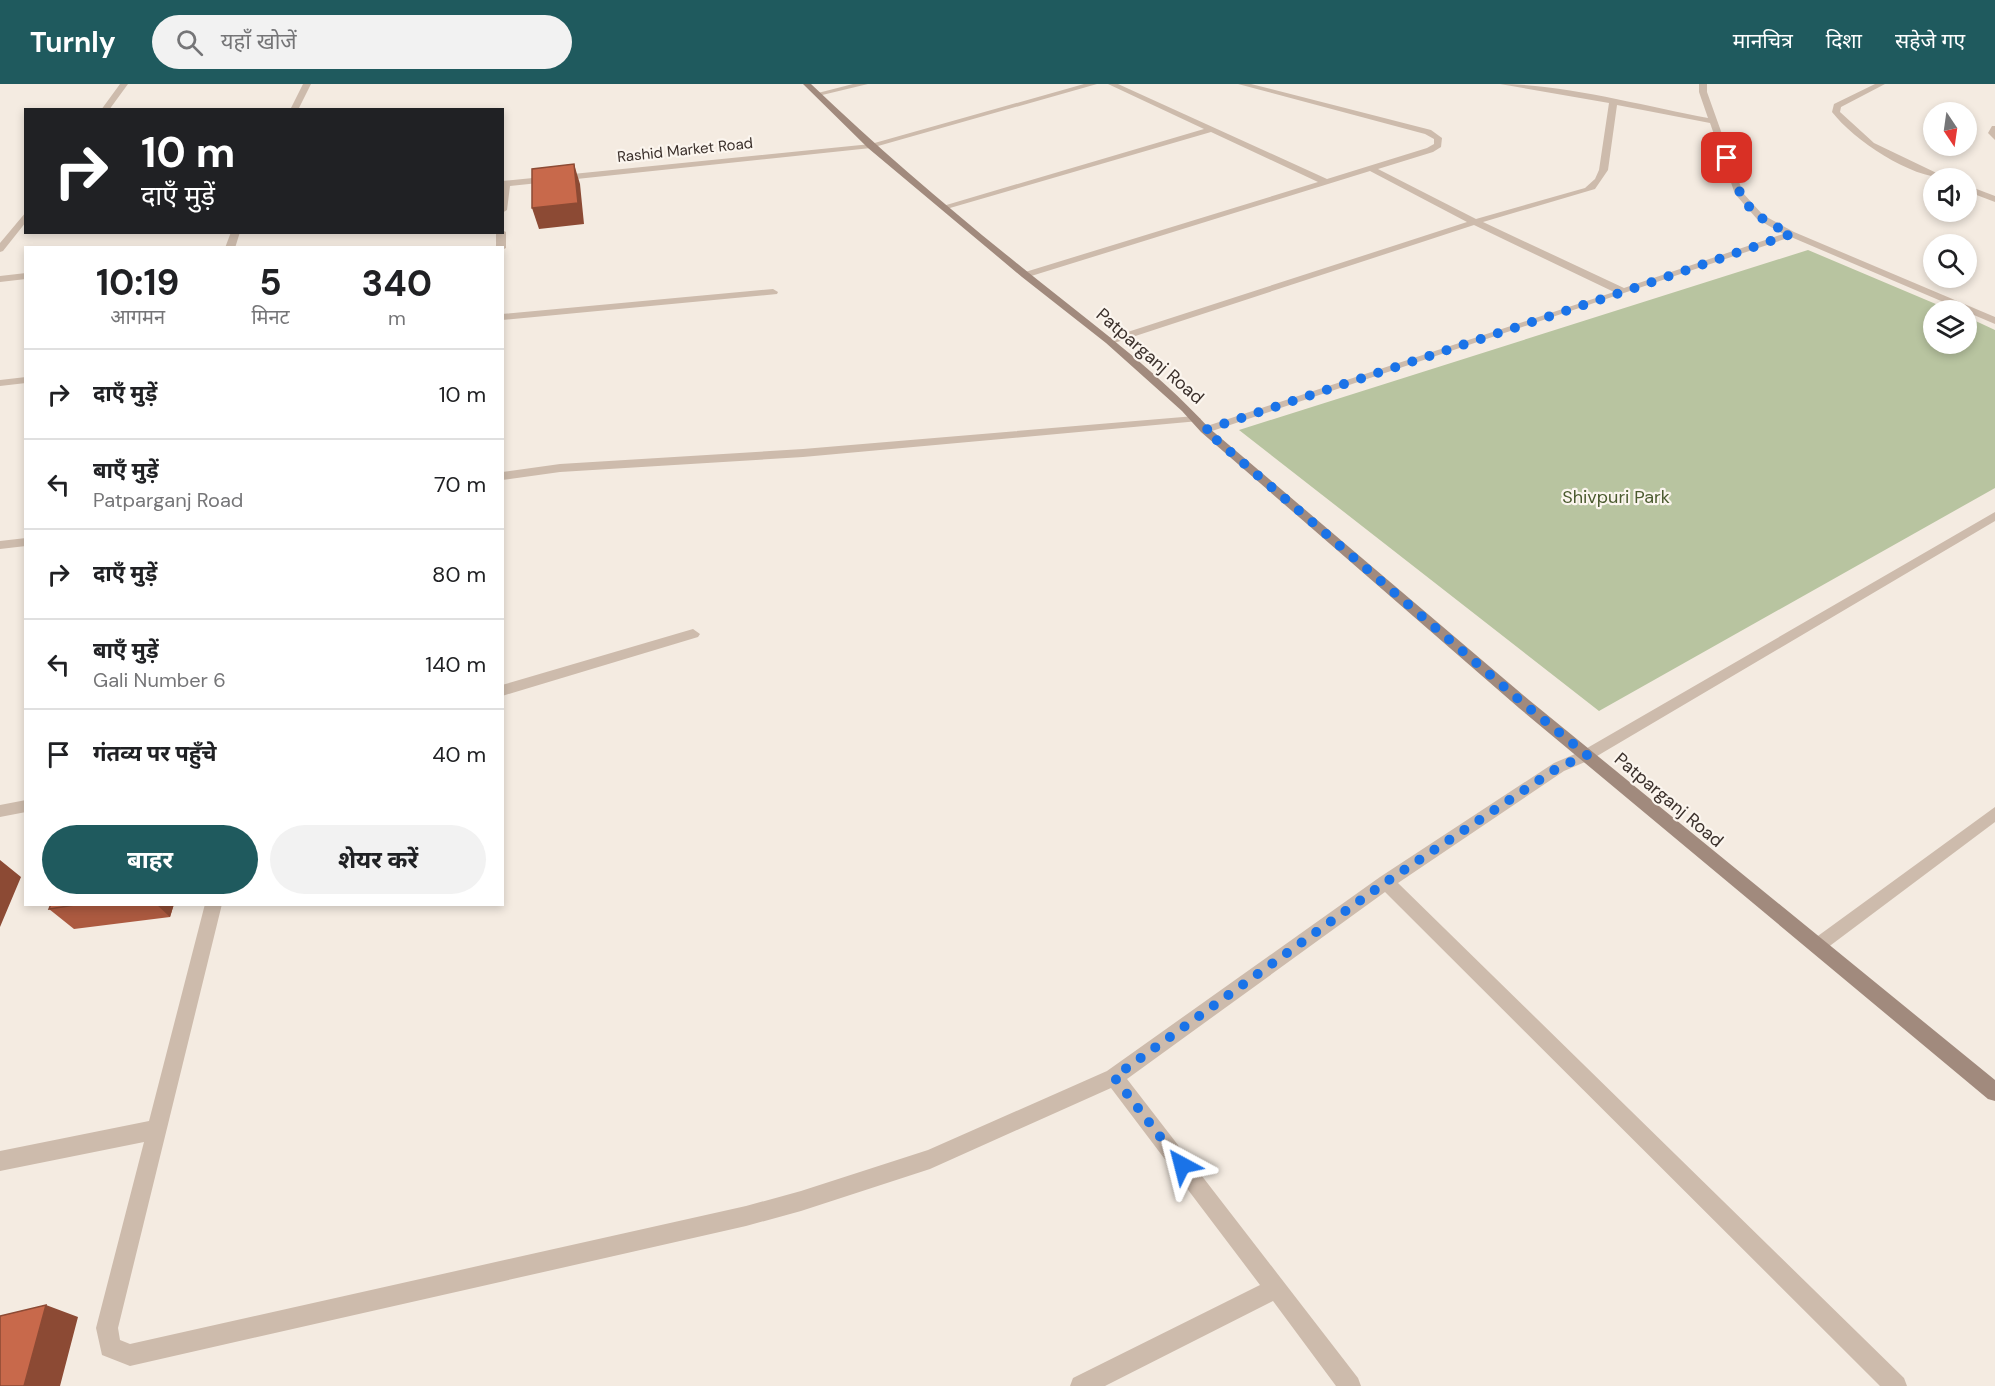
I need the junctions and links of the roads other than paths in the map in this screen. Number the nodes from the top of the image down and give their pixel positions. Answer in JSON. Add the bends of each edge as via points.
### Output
{"nodes":[{"id":1,"x":124,"y":84,"type":"edge"},
{"id":2,"x":307,"y":84,"type":"edge"},
{"id":3,"x":864,"y":84,"type":"edge"},
{"id":4,"x":1093,"y":84,"type":"edge"},
{"id":5,"x":1112,"y":84,"type":"edge"},
{"id":6,"x":1242,"y":84,"type":"edge"},
{"id":7,"x":1504,"y":84,"type":"edge"},
{"id":8,"x":1703,"y":84,"type":"edge"},
{"id":9,"x":1881,"y":84,"type":"edge"},
{"id":10,"x":812,"y":89,"type":"edge"},
{"id":11,"x":1613,"y":102,"type":"junction"},
{"id":12,"x":106,"y":108,"type":"edge"},
{"id":13,"x":295,"y":108,"type":"edge"},
{"id":14,"x":1715,"y":122,"type":"junction"},
{"id":15,"x":1995,"y":128,"type":"edge"},
{"id":16,"x":1210,"y":130,"type":"junction"},
{"id":17,"x":1995,"y":138,"type":"edge"},
{"id":18,"x":871,"y":146,"type":"junction"},
{"id":19,"x":1372,"y":169,"type":"junction"},
{"id":20,"x":1923,"y":169,"type":"edge"},
{"id":21,"x":1328,"y":183,"type":"junction"},
{"id":22,"x":504,"y":184,"type":"edge"},
{"id":23,"x":1977,"y":192,"type":"edge"},
{"id":24,"x":1995,"y":199,"type":"edge"},
{"id":25,"x":946,"y":208,"type":"junction"},
{"id":26,"x":1475,"y":222,"type":"junction"},
{"id":27,"x":21,"y":228,"type":"edge"},
{"id":28,"x":0,"y":230,"type":"edge"},
{"id":29,"x":1791,"y":234,"type":"junction"},
{"id":30,"x":0,"y":249,"type":"edge"},
{"id":31,"x":1025,"y":275,"type":"junction"},
{"id":32,"x":24,"y":276,"type":"edge"},
{"id":33,"x":0,"y":279,"type":"edge"},
{"id":34,"x":773,"y":292,"type":"dead end"},
{"id":35,"x":1623,"y":292,"type":"junction"},
{"id":36,"x":504,"y":317,"type":"edge"},
{"id":37,"x":1995,"y":321,"type":"edge"},
{"id":38,"x":1110,"y":341,"type":"junction"},
{"id":39,"x":24,"y":380,"type":"edge"},
{"id":40,"x":0,"y":383,"type":"edge"},
{"id":41,"x":1195,"y":419,"type":"junction"},
{"id":42,"x":1205,"y":430,"type":"junction"},
{"id":43,"x":504,"y":476,"type":"edge"},
{"id":44,"x":1995,"y":516,"type":"edge"},
{"id":45,"x":24,"y":542,"type":"edge"},
{"id":46,"x":0,"y":545,"type":"edge"},
{"id":47,"x":693,"y":634,"type":"dead end"},
{"id":48,"x":504,"y":690,"type":"edge"},
{"id":49,"x":1587,"y":755,"type":"junction"},
{"id":50,"x":24,"y":806,"type":"edge"},
{"id":51,"x":0,"y":811,"type":"edge"},
{"id":52,"x":1995,"y":813,"type":"edge"},
{"id":53,"x":1386,"y":882,"type":"junction"},
{"id":54,"x":214,"y":906,"type":"edge"},
{"id":55,"x":1817,"y":946,"type":"junction"},
{"id":56,"x":1114,"y":1077,"type":"junction"},
{"id":57,"x":1995,"y":1092,"type":"edge"},
{"id":58,"x":159,"y":1129,"type":"junction"},
{"id":59,"x":0,"y":1161,"type":"edge"},
{"id":60,"x":1276,"y":1288,"type":"junction"},
{"id":61,"x":1081,"y":1386,"type":"edge"},
{"id":62,"x":1350,"y":1386,"type":"edge"},
{"id":63,"x":1896,"y":1386,"type":"edge"}],
"edges":[{"from":1,"to":12,"type":"street"},
{"from":2,"to":13,"type":"street"},
{"from":3,"to":10,"type":"street"},
{"from":4,"to":18,"type":"street","name":"Rashid Market Road"},
{"from":5,"to":16,"type":"street"},
{"from":6,"to":19,"type":"street","via":[[1428,132],[1438,138],[1438,145],[1430,150]]},
{"from":7,"to":11,"type":"street"},
{"from":8,"to":14,"type":"street"},
{"from":9,"to":20,"type":"street","via":[[1845,101],[1837,106],[1836,112],[1845,125],[1878,149]]},
{"from":10,"to":18,"type":"street","name":"Patparganj Road"},
{"from":11,"to":14,"type":"street"},
{"from":11,"to":26,"type":"street","via":[[1605,170],[1596,184],[1588,190]]},
{"from":14,"to":29,"type":"street","via":[[1739,194],[1760,218]]},
{"from":15,"to":17,"type":"street"},
{"from":16,"to":21,"type":"street"},
{"from":16,"to":25,"type":"street"},
{"from":18,"to":22,"type":"street","name":"Rashid Market Road"},
{"from":18,"to":25,"type":"street","name":"Patparganj Road"},
{"from":19,"to":21,"type":"street"},
{"from":19,"to":26,"type":"street"},
{"from":21,"to":31,"type":"street"},
{"from":23,"to":24,"type":"street"},
{"from":25,"to":31,"type":"street","name":"Patparganj Road"},
{"from":26,"to":35,"type":"street"},
{"from":26,"to":38,"type":"street"},
{"from":27,"to":28,"type":"street"},
{"from":27,"to":30,"type":"street"},
{"from":29,"to":35,"type":"street"},
{"from":29,"to":37,"type":"street"},
{"from":31,"to":38,"type":"street","name":"Patparganj Road"},
{"from":32,"to":33,"type":"street"},
{"from":34,"to":36,"type":"street"},
{"from":35,"to":42,"type":"street"},
{"from":38,"to":41,"type":"street","name":"Patparganj Road"},
{"from":39,"to":40,"type":"street"},
{"from":41,"to":42,"type":"street","name":"Patparganj Road"},
{"from":41,"to":43,"type":"street","via":[[802,453],[560,468]]},
{"from":42,"to":49,"type":"street","name":"Patparganj Road"},
{"from":44,"to":49,"type":"street"},
{"from":45,"to":46,"type":"street"},
{"from":47,"to":48,"type":"street"},
{"from":49,"to":53,"type":"street","via":[[1559,767]]},
{"from":49,"to":55,"type":"street","name":"Patparganj Road"},
{"from":50,"to":51,"type":"street"},
{"from":52,"to":55,"type":"street"},
{"from":53,"to":56,"type":"street"},
{"from":53,"to":63,"type":"street"},
{"from":54,"to":58,"type":"street"},
{"from":55,"to":57,"type":"street","name":"Patparganj Road"},
{"from":56,"to":58,"type":"street","via":[[930,1159],[801,1201],[130,1355],[110,1347],[107,1328]]},
{"from":56,"to":60,"type":"street"},
{"from":58,"to":59,"type":"street"},
{"from":60,"to":61,"type":"street"},
{"from":60,"to":62,"type":"street"}]}
